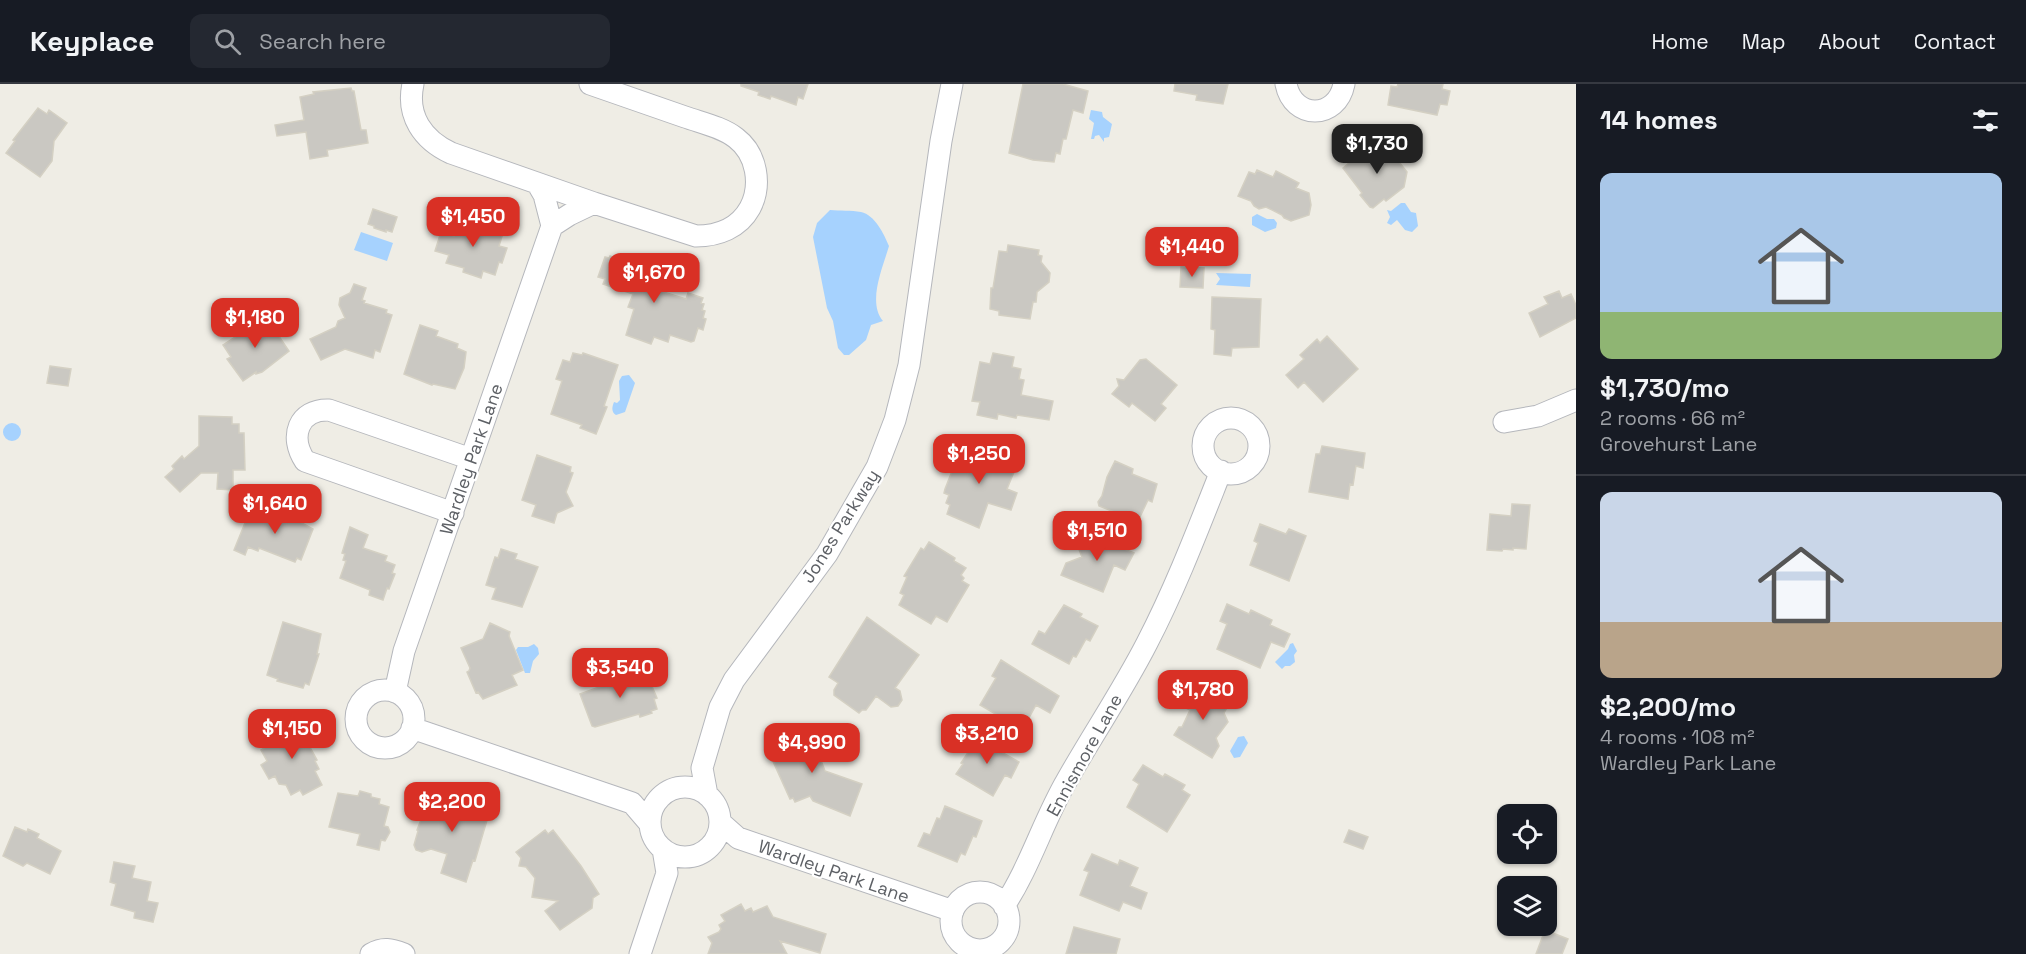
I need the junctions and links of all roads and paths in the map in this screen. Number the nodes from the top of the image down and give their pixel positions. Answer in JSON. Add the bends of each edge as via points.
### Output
{"nodes":[{"id":1,"x":413,"y":84,"type":"edge"},
{"id":2,"x":590,"y":84,"type":"edge"},
{"id":3,"x":952,"y":84,"type":"edge"},
{"id":4,"x":1286,"y":84,"type":"edge"},
{"id":5,"x":1344,"y":84,"type":"edge"},
{"id":6,"x":629,"y":92,"type":"edge"},
{"id":7,"x":537,"y":183,"type":"junction"},
{"id":8,"x":594,"y":203,"type":"junction"},
{"id":9,"x":552,"y":226,"type":"junction"},
{"id":10,"x":1576,"y":400,"type":"edge"},
{"id":11,"x":1504,"y":422,"type":"dead end"},
{"id":12,"x":471,"y":459,"type":"junction"},
{"id":13,"x":1221,"y":471,"type":"dead end"},
{"id":14,"x":453,"y":513,"type":"junction"},
{"id":15,"x":395,"y":692,"type":"junction"},
{"id":16,"x":412,"y":728,"type":"junction"},
{"id":17,"x":702,"y":768,"type":"junction"},
{"id":18,"x":685,"y":787,"type":"junction"},
{"id":19,"x":707,"y":795,"type":"junction"},
{"id":20,"x":659,"y":798,"type":"junction"},
{"id":21,"x":632,"y":803,"type":"junction"},
{"id":22,"x":720,"y":822,"type":"junction"},
{"id":23,"x":650,"y":824,"type":"junction"},
{"id":24,"x":738,"y":838,"type":"junction"},
{"id":25,"x":712,"y":843,"type":"junction"},
{"id":26,"x":663,"y":849,"type":"junction"},
{"id":27,"x":689,"y":856,"type":"junction"},
{"id":28,"x":667,"y":873,"type":"junction"},
{"id":29,"x":1004,"y":906,"type":"junction"},
{"id":30,"x":953,"y":911,"type":"junction"},
{"id":31,"x":992,"y":950,"type":"edge"},
{"id":32,"x":371,"y":954,"type":"edge"},
{"id":33,"x":404,"y":954,"type":"edge"},
{"id":34,"x":640,"y":954,"type":"edge"}],
"edges":[{"from":1,"to":7,"type":"street","via":[[411,105],[415,119],[433,143]]},
{"from":2,"to":6,"type":"street"},
{"from":3,"to":17,"type":"street","name":"Jones Parkway","via":[[909,365],[891,429],[877,467],[827,554],[734,680],[720,707]]},
{"from":4,"to":5,"type":"street","via":[[1294,102],[1311,111],[1329,108],[1337,101]]},
{"from":6,"to":8,"type":"street","via":[[740,141],[756,170],[753,201],[744,217],[731,228],[706,236]]},
{"from":7,"to":8,"type":"street"},
{"from":7,"to":9,"type":"street"},
{"from":8,"to":9,"type":"street"},
{"from":9,"to":12,"type":"street","name":"Wardley Park Lane"},
{"from":10,"to":11,"type":"street","via":[[1538,416]]},
{"from":12,"to":14,"type":"street","name":"Wardley Park Lane"},
{"from":12,"to":14,"type":"street","via":[[329,410],[317,409],[308,415],[297,432],[299,452],[305,461]]},
{"from":13,"to":29,"type":"street","name":"Ennismore Lane","via":[[1147,643],[1066,781],[1020,882]]},
{"from":14,"to":15,"type":"street","name":"Wardley Park Lane","via":[[404,651]]},
{"from":15,"to":16,"type":"street","via":[[413,711]]},
{"from":15,"to":16,"type":"street","via":[[375,692],[360,704],[355,722],[358,731],[371,746],[390,748],[407,738]]},
{"from":16,"to":21,"type":"street"},
{"from":17,"to":18,"type":"street","name":"Jones Parkway"},
{"from":17,"to":19,"type":"street","name":"Jones Parkway"},
{"from":18,"to":19,"type":"street"},
{"from":18,"to":20,"type":"street"},
{"from":19,"to":22,"type":"street","via":[[715,804]]},
{"from":20,"to":21,"type":"street"},
{"from":20,"to":23,"type":"street","via":[[652,808]]},
{"from":21,"to":23,"type":"street"},
{"from":22,"to":24,"type":"street","name":"Wardley Park Lane"},
{"from":22,"to":25,"type":"street"},
{"from":23,"to":26,"type":"street"},
{"from":24,"to":25,"type":"street"},
{"from":24,"to":30,"type":"street","name":"Wardley Park Lane"},
{"from":25,"to":27,"type":"street","via":[[699,854]]},
{"from":26,"to":27,"type":"street","via":[[677,856]]},
{"from":26,"to":28,"type":"street"},
{"from":27,"to":28,"type":"street"},
{"from":28,"to":34,"type":"street"},
{"from":29,"to":30,"type":"street","via":[[995,896],[976,893],[959,901]]},
{"from":29,"to":31,"type":"street","via":[[1008,930]]},
{"from":30,"to":31,"type":"street","via":[[952,928],[962,943],[969,948]]},
{"from":32,"to":33,"type":"street","via":[[391,949]]}]}
